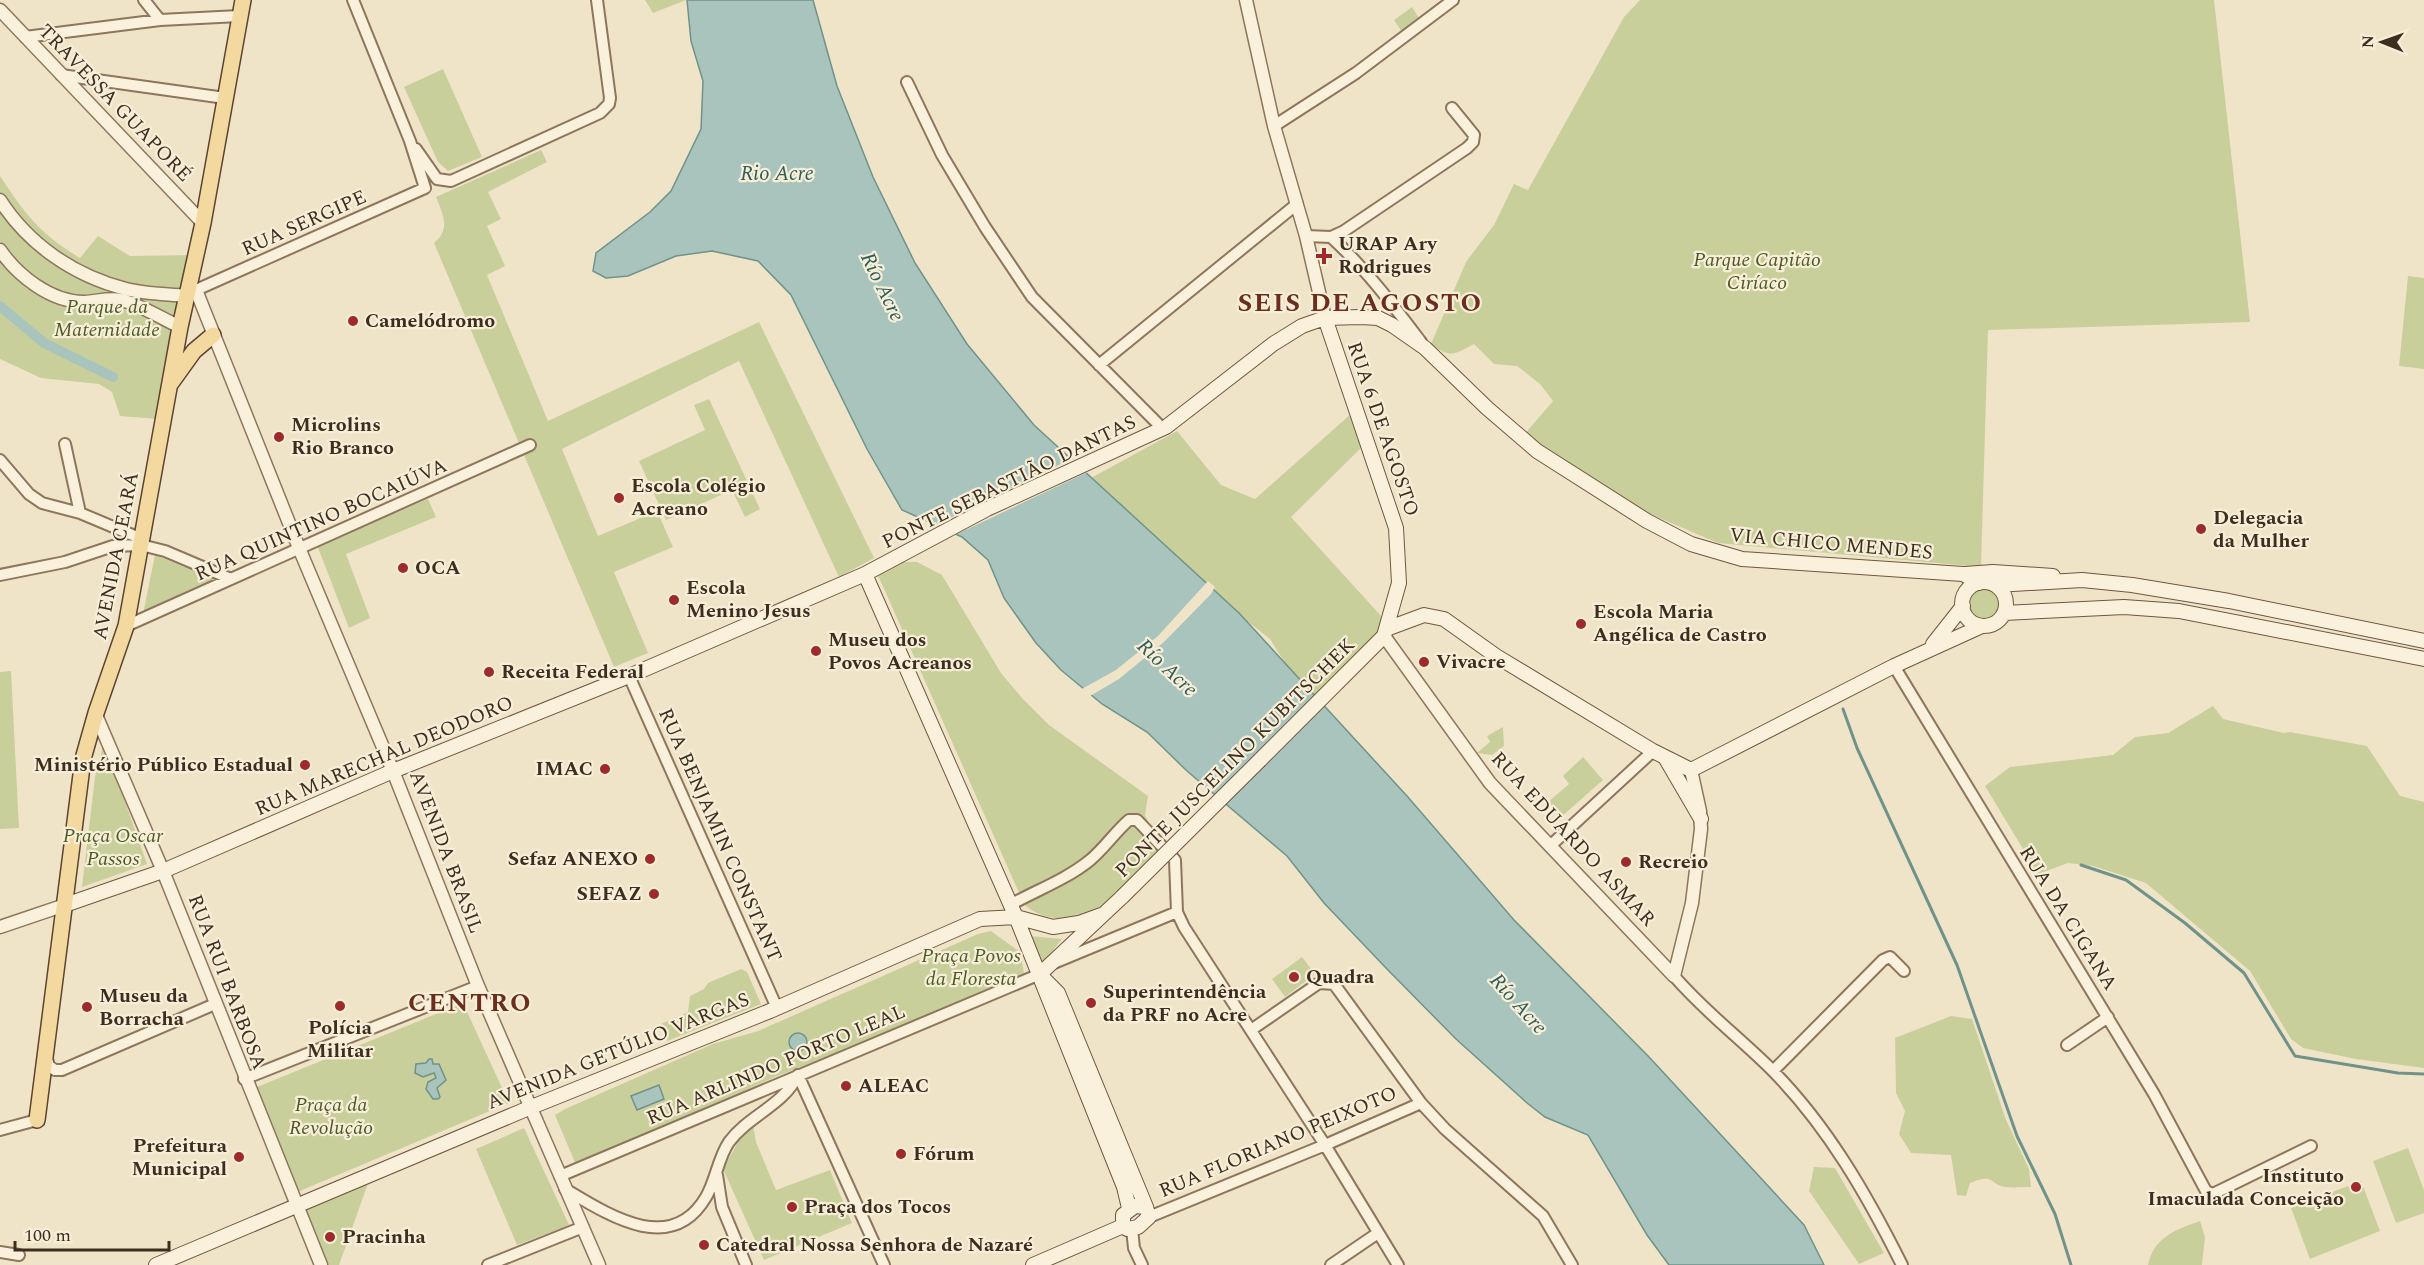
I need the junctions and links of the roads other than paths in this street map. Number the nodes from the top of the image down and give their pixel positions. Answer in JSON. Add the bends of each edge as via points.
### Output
{"nodes":[{"id":1,"x":144,"y":0,"type":"edge"},
{"id":2,"x":353,"y":0,"type":"edge"},
{"id":3,"x":597,"y":0,"type":"edge"},
{"id":4,"x":1246,"y":0,"type":"edge"},
{"id":5,"x":1453,"y":0,"type":"edge"},
{"id":6,"x":241,"y":4,"type":"edge"},
{"id":7,"x":0,"y":10,"type":"edge"},
{"id":8,"x":160,"y":20,"type":"junction"},
{"id":9,"x":25,"y":37,"type":"junction"},
{"id":10,"x":61,"y":75,"type":"junction"},
{"id":11,"x":908,"y":82,"type":"dead end"},
{"id":12,"x":225,"y":98,"type":"junction"},
{"id":13,"x":1452,"y":108,"type":"dead end"},
{"id":14,"x":1274,"y":126,"type":"junction"},
{"id":15,"x":410,"y":141,"type":"junction"},
{"id":16,"x":0,"y":200,"type":"edge"},
{"id":17,"x":1297,"y":204,"type":"junction"},
{"id":18,"x":203,"y":223,"type":"junction"},
{"id":19,"x":1306,"y":236,"type":"junction"},
{"id":20,"x":1331,"y":237,"type":"junction"},
{"id":21,"x":0,"y":250,"type":"edge"},
{"id":22,"x":89,"y":275,"type":"junction"},
{"id":23,"x":193,"y":293,"type":"junction"},
{"id":24,"x":81,"y":302,"type":"junction"},
{"id":25,"x":1325,"y":318,"type":"junction"},
{"id":26,"x":180,"y":327,"type":"junction"},
{"id":27,"x":213,"y":336,"type":"junction"},
{"id":28,"x":1425,"y":348,"type":"junction"},
{"id":29,"x":1099,"y":365,"type":"junction"},
{"id":30,"x":169,"y":386,"type":"junction"},
{"id":31,"x":1160,"y":430,"type":"junction"},
{"id":32,"x":65,"y":444,"type":"dead end"},
{"id":33,"x":530,"y":446,"type":"dead end"},
{"id":34,"x":0,"y":460,"type":"edge"},
{"id":35,"x":80,"y":513,"type":"junction"},
{"id":36,"x":142,"y":542,"type":"junction"},
{"id":37,"x":299,"y":548,"type":"junction"},
{"id":38,"x":878,"y":567,"type":"joint"},
{"id":39,"x":1943,"y":573,"type":"junction"},
{"id":40,"x":865,"y":574,"type":"junction"},
{"id":41,"x":1963,"y":574,"type":"junction"},
{"id":42,"x":0,"y":575,"type":"edge"},
{"id":43,"x":231,"y":579,"type":"junction"},
{"id":44,"x":2082,"y":580,"type":"junction"},
{"id":45,"x":1979,"y":583,"type":"junction"},
{"id":46,"x":1996,"y":585,"type":"junction"},
{"id":47,"x":1963,"y":602,"type":"junction"},
{"id":48,"x":2004,"y":613,"type":"junction"},
{"id":49,"x":126,"y":626,"type":"junction"},
{"id":50,"x":1982,"y":626,"type":"junction"},
{"id":51,"x":1383,"y":637,"type":"junction"},
{"id":52,"x":2424,"y":641,"type":"edge"},
{"id":53,"x":1928,"y":650,"type":"junction"},
{"id":54,"x":2424,"y":659,"type":"edge"},
{"id":55,"x":1894,"y":666,"type":"junction"},
{"id":56,"x":629,"y":676,"type":"junction"},
{"id":57,"x":96,"y":715,"type":"junction"},
{"id":58,"x":1659,"y":754,"type":"junction"},
{"id":59,"x":393,"y":771,"type":"junction"},
{"id":60,"x":1691,"y":771,"type":"junction"},
{"id":61,"x":1701,"y":819,"type":"junction"},
{"id":62,"x":1550,"y":846,"type":"junction"},
{"id":63,"x":163,"y":871,"type":"junction"},
{"id":64,"x":1122,"y":897,"type":"joint"},
{"id":65,"x":65,"y":905,"type":"junction"},
{"id":66,"x":1013,"y":911,"type":"junction"},
{"id":67,"x":1177,"y":912,"type":"junction"},
{"id":68,"x":1101,"y":915,"type":"junction"},
{"id":69,"x":0,"y":927,"type":"edge"},
{"id":70,"x":1053,"y":963,"type":"junction"},
{"id":71,"x":1904,"y":970,"type":"dead end"},
{"id":72,"x":1040,"y":974,"type":"junction"},
{"id":73,"x":1674,"y":976,"type":"junction"},
{"id":74,"x":478,"y":986,"type":"junction"},
{"id":75,"x":215,"y":1004,"type":"junction"},
{"id":76,"x":777,"y":1008,"type":"junction"},
{"id":77,"x":2108,"y":1017,"type":"junction"},
{"id":78,"x":1251,"y":1030,"type":"junction"},
{"id":79,"x":2067,"y":1045,"type":"dead end"},
{"id":80,"x":46,"y":1052,"type":"junction"},
{"id":81,"x":1773,"y":1071,"type":"junction"},
{"id":82,"x":798,"y":1075,"type":"junction"},
{"id":83,"x":244,"y":1079,"type":"junction"},
{"id":84,"x":1421,"y":1103,"type":"junction"},
{"id":85,"x":529,"y":1108,"type":"junction"},
{"id":86,"x":37,"y":1120,"type":"joint"},
{"id":87,"x":0,"y":1130,"type":"edge"},
{"id":88,"x":1325,"y":1145,"type":"junction"},
{"id":89,"x":2311,"y":1146,"type":"dead end"},
{"id":90,"x":717,"y":1175,"type":"junction"},
{"id":91,"x":560,"y":1176,"type":"junction"},
{"id":92,"x":565,"y":1189,"type":"junction"},
{"id":93,"x":296,"y":1204,"type":"junction"},
{"id":94,"x":1129,"y":1208,"type":"junction"},
{"id":95,"x":1147,"y":1212,"type":"junction"},
{"id":96,"x":583,"y":1227,"type":"junction"},
{"id":97,"x":1128,"y":1227,"type":"junction"},
{"id":98,"x":1378,"y":1233,"type":"junction"},
{"id":99,"x":0,"y":1252,"type":"edge"},
{"id":100,"x":20,"y":1255,"type":"dead end"},
{"id":101,"x":156,"y":1265,"type":"edge"},
{"id":102,"x":321,"y":1265,"type":"edge"},
{"id":103,"x":488,"y":1265,"type":"edge"},
{"id":104,"x":599,"y":1265,"type":"edge"},
{"id":105,"x":746,"y":1265,"type":"edge"},
{"id":106,"x":884,"y":1265,"type":"edge"},
{"id":107,"x":1033,"y":1265,"type":"edge"},
{"id":108,"x":1142,"y":1265,"type":"edge"},
{"id":109,"x":1331,"y":1265,"type":"edge"},
{"id":110,"x":1398,"y":1265,"type":"edge"},
{"id":111,"x":1572,"y":1265,"type":"edge"},
{"id":112,"x":1902,"y":1265,"type":"edge"}],
"edges":[{"from":1,"to":8,"type":"street"},
{"from":2,"to":15,"type":"street"},
{"from":3,"to":15,"type":"street","via":[[610,98],[600,113],[451,182],[441,182]]},
{"from":4,"to":14,"type":"street","name":"RUA 6 DE AGOSTO"},
{"from":5,"to":14,"type":"street","via":[[1356,73]]},
{"from":6,"to":8,"type":"street"},
{"from":6,"to":12,"type":"main road","name":"AVENIDA CEARÁ"},
{"from":7,"to":9,"type":"street","name":"TRAVESSA GUAPORÉ"},
{"from":8,"to":9,"type":"street"},
{"from":9,"to":10,"type":"street","name":"TRAVESSA GUAPORÉ"},
{"from":10,"to":12,"type":"street"},
{"from":10,"to":18,"type":"street","name":"TRAVESSA GUAPORÉ"},
{"from":11,"to":29,"type":"street","via":[[942,155],[1032,297]]},
{"from":12,"to":18,"type":"main road","name":"AVENIDA CEARÁ"},
{"from":13,"to":20,"type":"street","via":[[1474,135],[1469,147]]},
{"from":14,"to":17,"type":"street","name":"RUA 6 DE AGOSTO"},
{"from":15,"to":23,"type":"street","name":"RUA SERGIPE","via":[[425,188]]},
{"from":16,"to":22,"type":"street","via":[[36,244]]},
{"from":17,"to":19,"type":"street","name":"RUA 6 DE AGOSTO"},
{"from":17,"to":29,"type":"street"},
{"from":18,"to":23,"type":"main road","name":"AVENIDA CEARÁ"},
{"from":19,"to":20,"type":"street"},
{"from":19,"to":25,"type":"street","name":"RUA 6 DE AGOSTO"},
{"from":20,"to":28,"type":"street","via":[[1389,298]]},
{"from":21,"to":24,"type":"street","via":[[35,284]]},
{"from":22,"to":23,"type":"street","via":[[126,289]]},
{"from":22,"to":24,"type":"street","via":[[92,290]]},
{"from":23,"to":26,"type":"main road","name":"AVENIDA CEARÁ"},
{"from":23,"to":27,"type":"street","name":"AVENIDA BRASIL"},
{"from":24,"to":26,"type":"street","via":[[122,301]]},
{"from":25,"to":28,"type":"main road","name":"VIA CHICO MENDES","via":[[1378,318]]},
{"from":25,"to":31,"type":"main road","name":"PONTE SEBASTIÃO DANTAS","via":[[1302,326],[1273,344]]},
{"from":25,"to":51,"type":"main road","name":"RUA 6 DE AGOSTO","via":[[1396,528],[1399,583]]},
{"from":26,"to":30,"type":"main road","name":"AVENIDA CEARÁ"},
{"from":27,"to":30,"type":"main road","via":[[194,351]]},
{"from":27,"to":37,"type":"street","name":"AVENIDA BRASIL"},
{"from":28,"to":39,"type":"main road","name":"VIA CHICO MENDES","via":[[1537,450],[1647,521],[1691,544],[1742,559]]},
{"from":29,"to":31,"type":"street"},
{"from":30,"to":36,"type":"main road","name":"AVENIDA CEARÁ"},
{"from":31,"to":38,"type":"main road","name":"PONTE SEBASTIÃO DANTAS","via":[[987,509]]},
{"from":32,"to":35,"type":"street"},
{"from":33,"to":37,"type":"street","name":"RUA QUINTINO BOCAIÚVA"},
{"from":34,"to":35,"type":"street","via":[[42,504]]},
{"from":35,"to":36,"type":"street"},
{"from":36,"to":42,"type":"street"},
{"from":36,"to":43,"type":"street"},
{"from":36,"to":49,"type":"main road","name":"AVENIDA CEARÁ"},
{"from":37,"to":43,"type":"street","name":"RUA QUINTINO BOCAIÚVA"},
{"from":37,"to":59,"type":"street","name":"AVENIDA BRASIL"},
{"from":38,"to":40,"type":"main road","name":"RUA MARECHAL DEODORO"},
{"from":39,"to":41,"type":"main road","name":"VIA CHICO MENDES"},
{"from":39,"to":47,"type":"main road","name":"VIA CHICO MENDES","via":[[1961,586]]},
{"from":40,"to":56,"type":"main road","name":"RUA MARECHAL DEODORO"},
{"from":40,"to":66,"type":"main road"},
{"from":41,"to":44,"type":"main road","via":[[2037,574]]},
{"from":41,"to":45,"type":"main road","name":"VIA CHICO MENDES"},
{"from":43,"to":49,"type":"street","name":"RUA QUINTINO BOCAIÚVA"},
{"from":44,"to":46,"type":"main road"},
{"from":44,"to":52,"type":"main road","via":[[2229,601]]},
{"from":45,"to":46,"type":"main road"},
{"from":45,"to":47,"type":"main road","via":[[1969,588]]},
{"from":46,"to":48,"type":"main road","via":[[2005,596]]},
{"from":47,"to":50,"type":"main road","via":[[1970,620]]},
{"from":47,"to":53,"type":"main road"},
{"from":48,"to":50,"type":"main road","via":[[1995,623]]},
{"from":48,"to":54,"type":"main road","via":[[2124,607],[2179,610]]},
{"from":49,"to":57,"type":"main road","name":"AVENIDA CEARÁ"},
{"from":50,"to":53,"type":"main road"},
{"from":51,"to":58,"type":"main road","via":[[1424,615],[1444,619],[1496,656]]},
{"from":51,"to":62,"type":"street","name":"RUA EDUARDO ASMAR","via":[[1490,783]]},
{"from":51,"to":64,"type":"main road","name":"PONTE JUSCELINO KUBITSCHEK","bridge":true},
{"from":53,"to":55,"type":"main road"},
{"from":55,"to":60,"type":"main road"},
{"from":55,"to":77,"type":"street","name":"RUA DA CIGANA"},
{"from":56,"to":59,"type":"main road","name":"RUA MARECHAL DEODORO"},
{"from":56,"to":76,"type":"street","name":"RUA BENJAMIN CONSTANT"},
{"from":57,"to":63,"type":"street","name":"RUA RUI BARBOSA"},
{"from":57,"to":65,"type":"main road","name":"AVENIDA CEARÁ","via":[[84,759]]},
{"from":58,"to":60,"type":"main road"},
{"from":58,"to":61,"type":"main road"},
{"from":58,"to":62,"type":"street"},
{"from":59,"to":63,"type":"main road","name":"RUA MARECHAL DEODORO"},
{"from":59,"to":74,"type":"street","name":"AVENIDA BRASIL"},
{"from":60,"to":61,"type":"street"},
{"from":61,"to":73,"type":"street","via":[[1692,903]]},
{"from":62,"to":73,"type":"street","name":"RUA EDUARDO ASMAR"},
{"from":63,"to":65,"type":"main road","name":"RUA MARECHAL DEODORO"},
{"from":63,"to":75,"type":"street","name":"RUA RUI BARBOSA"},
{"from":64,"to":68,"type":"main road","name":"AVENIDA GETÚLIO VARGAS"},
{"from":65,"to":69,"type":"street","name":"RUA MARECHAL DEODORO"},
{"from":65,"to":80,"type":"main road","name":"AVENIDA CEARÁ"},
{"from":66,"to":67,"type":"street","via":[[1079,869],[1134,819],[1175,860]]},
{"from":66,"to":68,"type":"main road","name":"AVENIDA GETÚLIO VARGAS","via":[[1053,927]]},
{"from":66,"to":72,"type":"main road"},
{"from":66,"to":76,"type":"main road","name":"AVENIDA GETÚLIO VARGAS","via":[[980,919]]},
{"from":67,"to":70,"type":"street"},
{"from":67,"to":78,"type":"street"},
{"from":68,"to":70,"type":"main road","name":"AVENIDA GETÚLIO VARGAS"},
{"from":70,"to":72,"type":"main road","name":"AVENIDA GETÚLIO VARGAS"},
{"from":71,"to":81,"type":"street","via":[[1890,957],[1883,960]]},
{"from":72,"to":82,"type":"street","name":"RUA ARLINDO PORTO LEAL"},
{"from":72,"to":94,"type":"main road"},
{"from":72,"to":95,"type":"main road","via":[[1058,993]]},
{"from":73,"to":81,"type":"street","via":[[1701,1007]]},
{"from":74,"to":83,"type":"street"},
{"from":74,"to":85,"type":"street","name":"AVENIDA BRASIL"},
{"from":75,"to":80,"type":"street","via":[[62,1070],[49,1066]]},
{"from":75,"to":83,"type":"street","name":"RUA RUI BARBOSA"},
{"from":76,"to":85,"type":"main road","name":"AVENIDA GETÚLIO VARGAS"},
{"from":77,"to":79,"type":"street"},
{"from":77,"to":89,"type":"street","name":"RUA DA CIGANA","via":[[2206,1191],[2217,1192]]},
{"from":78,"to":84,"type":"street","via":[[1324,981],[1337,987]]},
{"from":78,"to":88,"type":"street"},
{"from":80,"to":86,"type":"main road","name":"AVENIDA CEARÁ"},
{"from":81,"to":112,"type":"street","via":[[1842,1156]]},
{"from":82,"to":90,"type":"street","via":[[787,1094],[729,1142]]},
{"from":82,"to":91,"type":"street","name":"RUA ARLINDO PORTO LEAL"},
{"from":82,"to":106,"type":"street"},
{"from":83,"to":93,"type":"street","name":"RUA RUI BARBOSA"},
{"from":84,"to":88,"type":"street","name":"RUA FLORIANO PEIXOTO"},
{"from":84,"to":111,"type":"street","via":[[1543,1216]]},
{"from":85,"to":91,"type":"street","name":"AVENIDA BRASIL"},
{"from":85,"to":93,"type":"main road","name":"AVENIDA GETÚLIO VARGAS"},
{"from":86,"to":87,"type":"street"},
{"from":88,"to":95,"type":"street","name":"RUA FLORIANO PEIXOTO"},
{"from":88,"to":98,"type":"street"},
{"from":90,"to":92,"type":"street","via":[[695,1212],[682,1222],[666,1226],[629,1224]]},
{"from":90,"to":105,"type":"street","via":[[722,1207]]},
{"from":91,"to":92,"type":"street","name":"AVENIDA BRASIL"},
{"from":92,"to":96,"type":"street","name":"AVENIDA BRASIL"},
{"from":93,"to":101,"type":"main road","name":"AVENIDA GETÚLIO VARGAS"},
{"from":93,"to":102,"type":"street","name":"RUA RUI BARBOSA"},
{"from":94,"to":95,"type":"main road","name":"RUA FLORIANO PEIXOTO"},
{"from":94,"to":97,"type":"main road","via":[[1123,1215]]},
{"from":95,"to":97,"type":"main road","name":"RUA FLORIANO PEIXOTO","via":[[1138,1227]]},
{"from":96,"to":103,"type":"street"},
{"from":96,"to":104,"type":"street","name":"AVENIDA BRASIL"},
{"from":97,"to":107,"type":"main road","name":"RUA FLORIANO PEIXOTO"},
{"from":97,"to":108,"type":"street"},
{"from":98,"to":109,"type":"street"},
{"from":98,"to":110,"type":"street"},
{"from":99,"to":100,"type":"street"}]}
